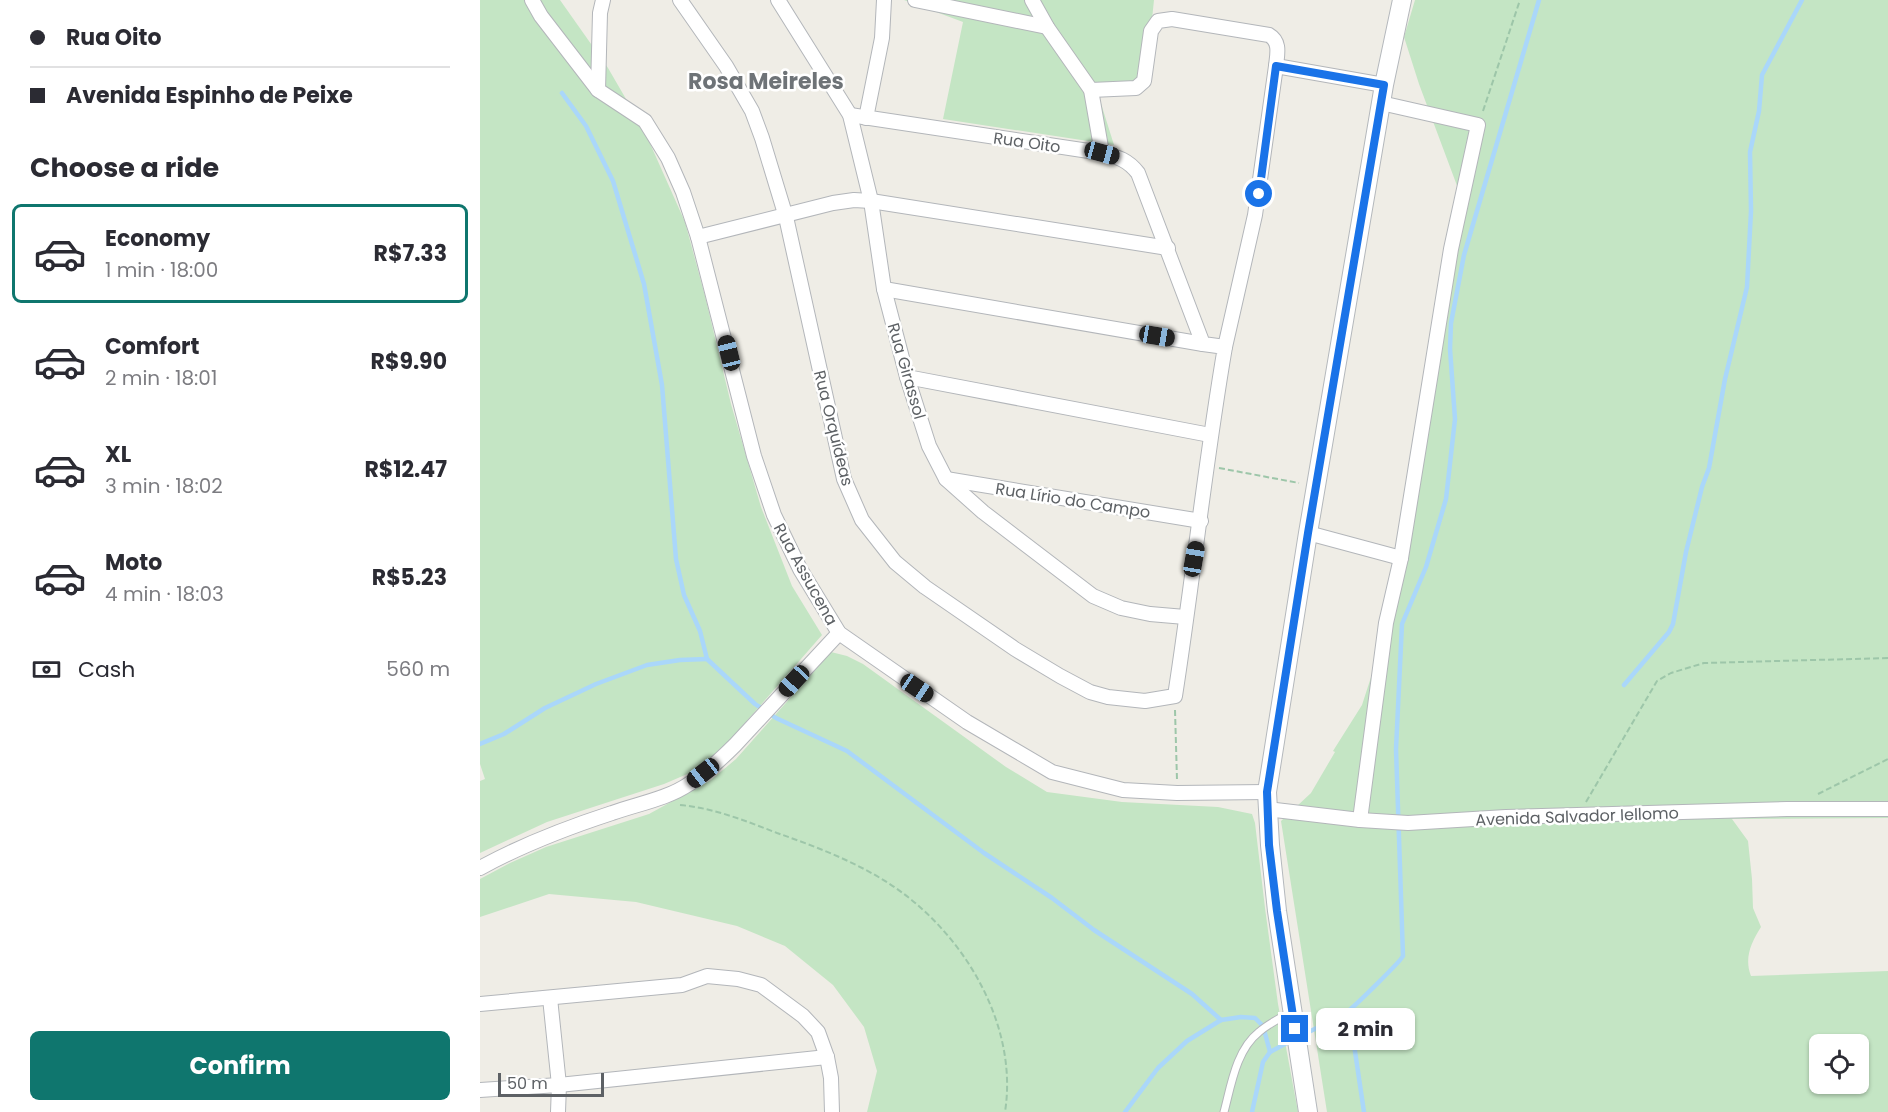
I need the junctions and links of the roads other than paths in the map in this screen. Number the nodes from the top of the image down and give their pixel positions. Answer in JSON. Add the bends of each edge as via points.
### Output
{"nodes":[{"id":1,"x":532,"y":0,"type":"edge"},
{"id":2,"x":603,"y":0,"type":"edge"},
{"id":3,"x":680,"y":0,"type":"edge"},
{"id":4,"x":778,"y":0,"type":"edge"},
{"id":5,"x":884,"y":0,"type":"edge"},
{"id":6,"x":915,"y":0,"type":"edge"},
{"id":7,"x":1032,"y":0,"type":"edge"},
{"id":8,"x":1402,"y":0,"type":"edge"},
{"id":9,"x":1047,"y":27,"type":"junction"},
{"id":10,"x":1276,"y":66,"type":"junction"},
{"id":11,"x":598,"y":90,"type":"junction"},
{"id":12,"x":1091,"y":90,"type":"junction"},
{"id":13,"x":1382,"y":94,"type":"junction"},
{"id":14,"x":850,"y":116,"type":"junction"},
{"id":15,"x":866,"y":118,"type":"junction"},
{"id":16,"x":1102,"y":153,"type":"junction"},
{"id":17,"x":871,"y":201,"type":"junction"},
{"id":18,"x":786,"y":217,"type":"junction"},
{"id":19,"x":699,"y":237,"type":"junction"},
{"id":20,"x":1168,"y":248,"type":"junction"},
{"id":21,"x":884,"y":289,"type":"junction"},
{"id":22,"x":1203,"y":344,"type":"junction"},
{"id":23,"x":1225,"y":347,"type":"junction"},
{"id":24,"x":907,"y":377,"type":"junction"},
{"id":25,"x":1210,"y":435,"type":"junction"},
{"id":26,"x":946,"y":479,"type":"junction"},
{"id":27,"x":1201,"y":521,"type":"junction"},
{"id":28,"x":1308,"y":533,"type":"junction"},
{"id":29,"x":1401,"y":558,"type":"junction"},
{"id":30,"x":1185,"y":617,"type":"junction"},
{"id":31,"x":839,"y":633,"type":"junction"},
{"id":32,"x":1267,"y":801,"type":"junction"},
{"id":33,"x":1888,"y":809,"type":"edge"},
{"id":34,"x":1360,"y":820,"type":"junction"},
{"id":35,"x":480,"y":868,"type":"edge"},
{"id":36,"x":550,"y":998,"type":"junction"},
{"id":37,"x":480,"y":1004,"type":"edge"},
{"id":38,"x":1292,"y":1011,"type":"junction"},
{"id":39,"x":826,"y":1057,"type":"junction"},
{"id":40,"x":559,"y":1085,"type":"junction"},
{"id":41,"x":480,"y":1090,"type":"edge"},
{"id":42,"x":558,"y":1112,"type":"edge"},
{"id":43,"x":832,"y":1112,"type":"edge"},
{"id":44,"x":1224,"y":1112,"type":"edge"},
{"id":45,"x":1308,"y":1112,"type":"edge"}],
"edges":[{"from":1,"to":11,"type":"street","name":"Rua Assucena"},
{"from":2,"to":11,"type":"street"},
{"from":3,"to":18,"type":"street","name":"Rua Orquídeas","via":[[752,111]]},
{"from":4,"to":14,"type":"street","name":"Rua Girassol"},
{"from":5,"to":15,"type":"street","via":[[882,38]]},
{"from":6,"to":9,"type":"street"},
{"from":7,"to":9,"type":"street"},
{"from":8,"to":13,"type":"street"},
{"from":9,"to":12,"type":"street"},
{"from":10,"to":12,"type":"street","via":[[1278,47],[1269,35],[1158,21],[1151,31],[1142,84],[1136,88]]},
{"from":10,"to":13,"type":"street"},
{"from":10,"to":23,"type":"street","via":[[1256,215]]},
{"from":11,"to":19,"type":"street","name":"Rua Assucena","via":[[645,121],[683,192]]},
{"from":12,"to":16,"type":"street"},
{"from":13,"to":28,"type":"street"},
{"from":13,"to":29,"type":"street","via":[[1478,125],[1451,249]]},
{"from":14,"to":15,"type":"street","name":"Rua Oito"},
{"from":14,"to":17,"type":"street","name":"Rua Girassol"},
{"from":15,"to":16,"type":"street","name":"Rua Oito"},
{"from":16,"to":20,"type":"street","name":"Rua Oito","via":[[1131,164],[1138,173]]},
{"from":17,"to":18,"type":"street","via":[[854,200]]},
{"from":17,"to":20,"type":"street"},
{"from":17,"to":21,"type":"street","name":"Rua Girassol"},
{"from":18,"to":19,"type":"street"},
{"from":18,"to":30,"type":"street","name":"Rua Orquídeas","via":[[844,479],[862,520],[895,562],[1015,649],[1090,692],[1108,697],[1145,701],[1175,696]]},
{"from":19,"to":31,"type":"street","name":"Rua Assucena","via":[[754,456],[774,515],[800,569]]},
{"from":20,"to":22,"type":"street","name":"Rua Oito"},
{"from":21,"to":22,"type":"street"},
{"from":21,"to":24,"type":"street","name":"Rua Girassol"},
{"from":22,"to":23,"type":"street"},
{"from":23,"to":25,"type":"street"},
{"from":24,"to":25,"type":"street"},
{"from":24,"to":26,"type":"street","name":"Rua Girassol","via":[[929,446]]},
{"from":25,"to":27,"type":"street"},
{"from":26,"to":27,"type":"street","name":"Rua Lírio do Campo"},
{"from":26,"to":30,"type":"street","name":"Rua Girassol","via":[[1093,596],[1121,608]]},
{"from":27,"to":30,"type":"street"},
{"from":28,"to":29,"type":"street"},
{"from":28,"to":32,"type":"street"},
{"from":29,"to":34,"type":"street","via":[[1386,623]]},
{"from":31,"to":32,"type":"street","name":"Rua Assucena","via":[[967,722],[1052,772],[1123,790]]},
{"from":31,"to":35,"type":"street","via":[[735,745],[689,785],[552,833]]},
{"from":32,"to":34,"type":"street","name":"Avenida Salvador Iellomo"},
{"from":32,"to":38,"type":"street","via":[[1277,911]]},
{"from":33,"to":34,"type":"street","name":"Avenida Salvador Iellomo","via":[[1506,817],[1408,823]]},
{"from":36,"to":37,"type":"street"},
{"from":36,"to":39,"type":"street","via":[[682,986],[707,975],[738,979],[761,985],[803,1016],[818,1032]]},
{"from":36,"to":40,"type":"street"},
{"from":38,"to":44,"type":"lane","via":[[1258,1032],[1245,1047]]},
{"from":38,"to":45,"type":"street"},
{"from":39,"to":40,"type":"street"},
{"from":39,"to":43,"type":"street"},
{"from":40,"to":41,"type":"street"},
{"from":40,"to":42,"type":"street"}]}
